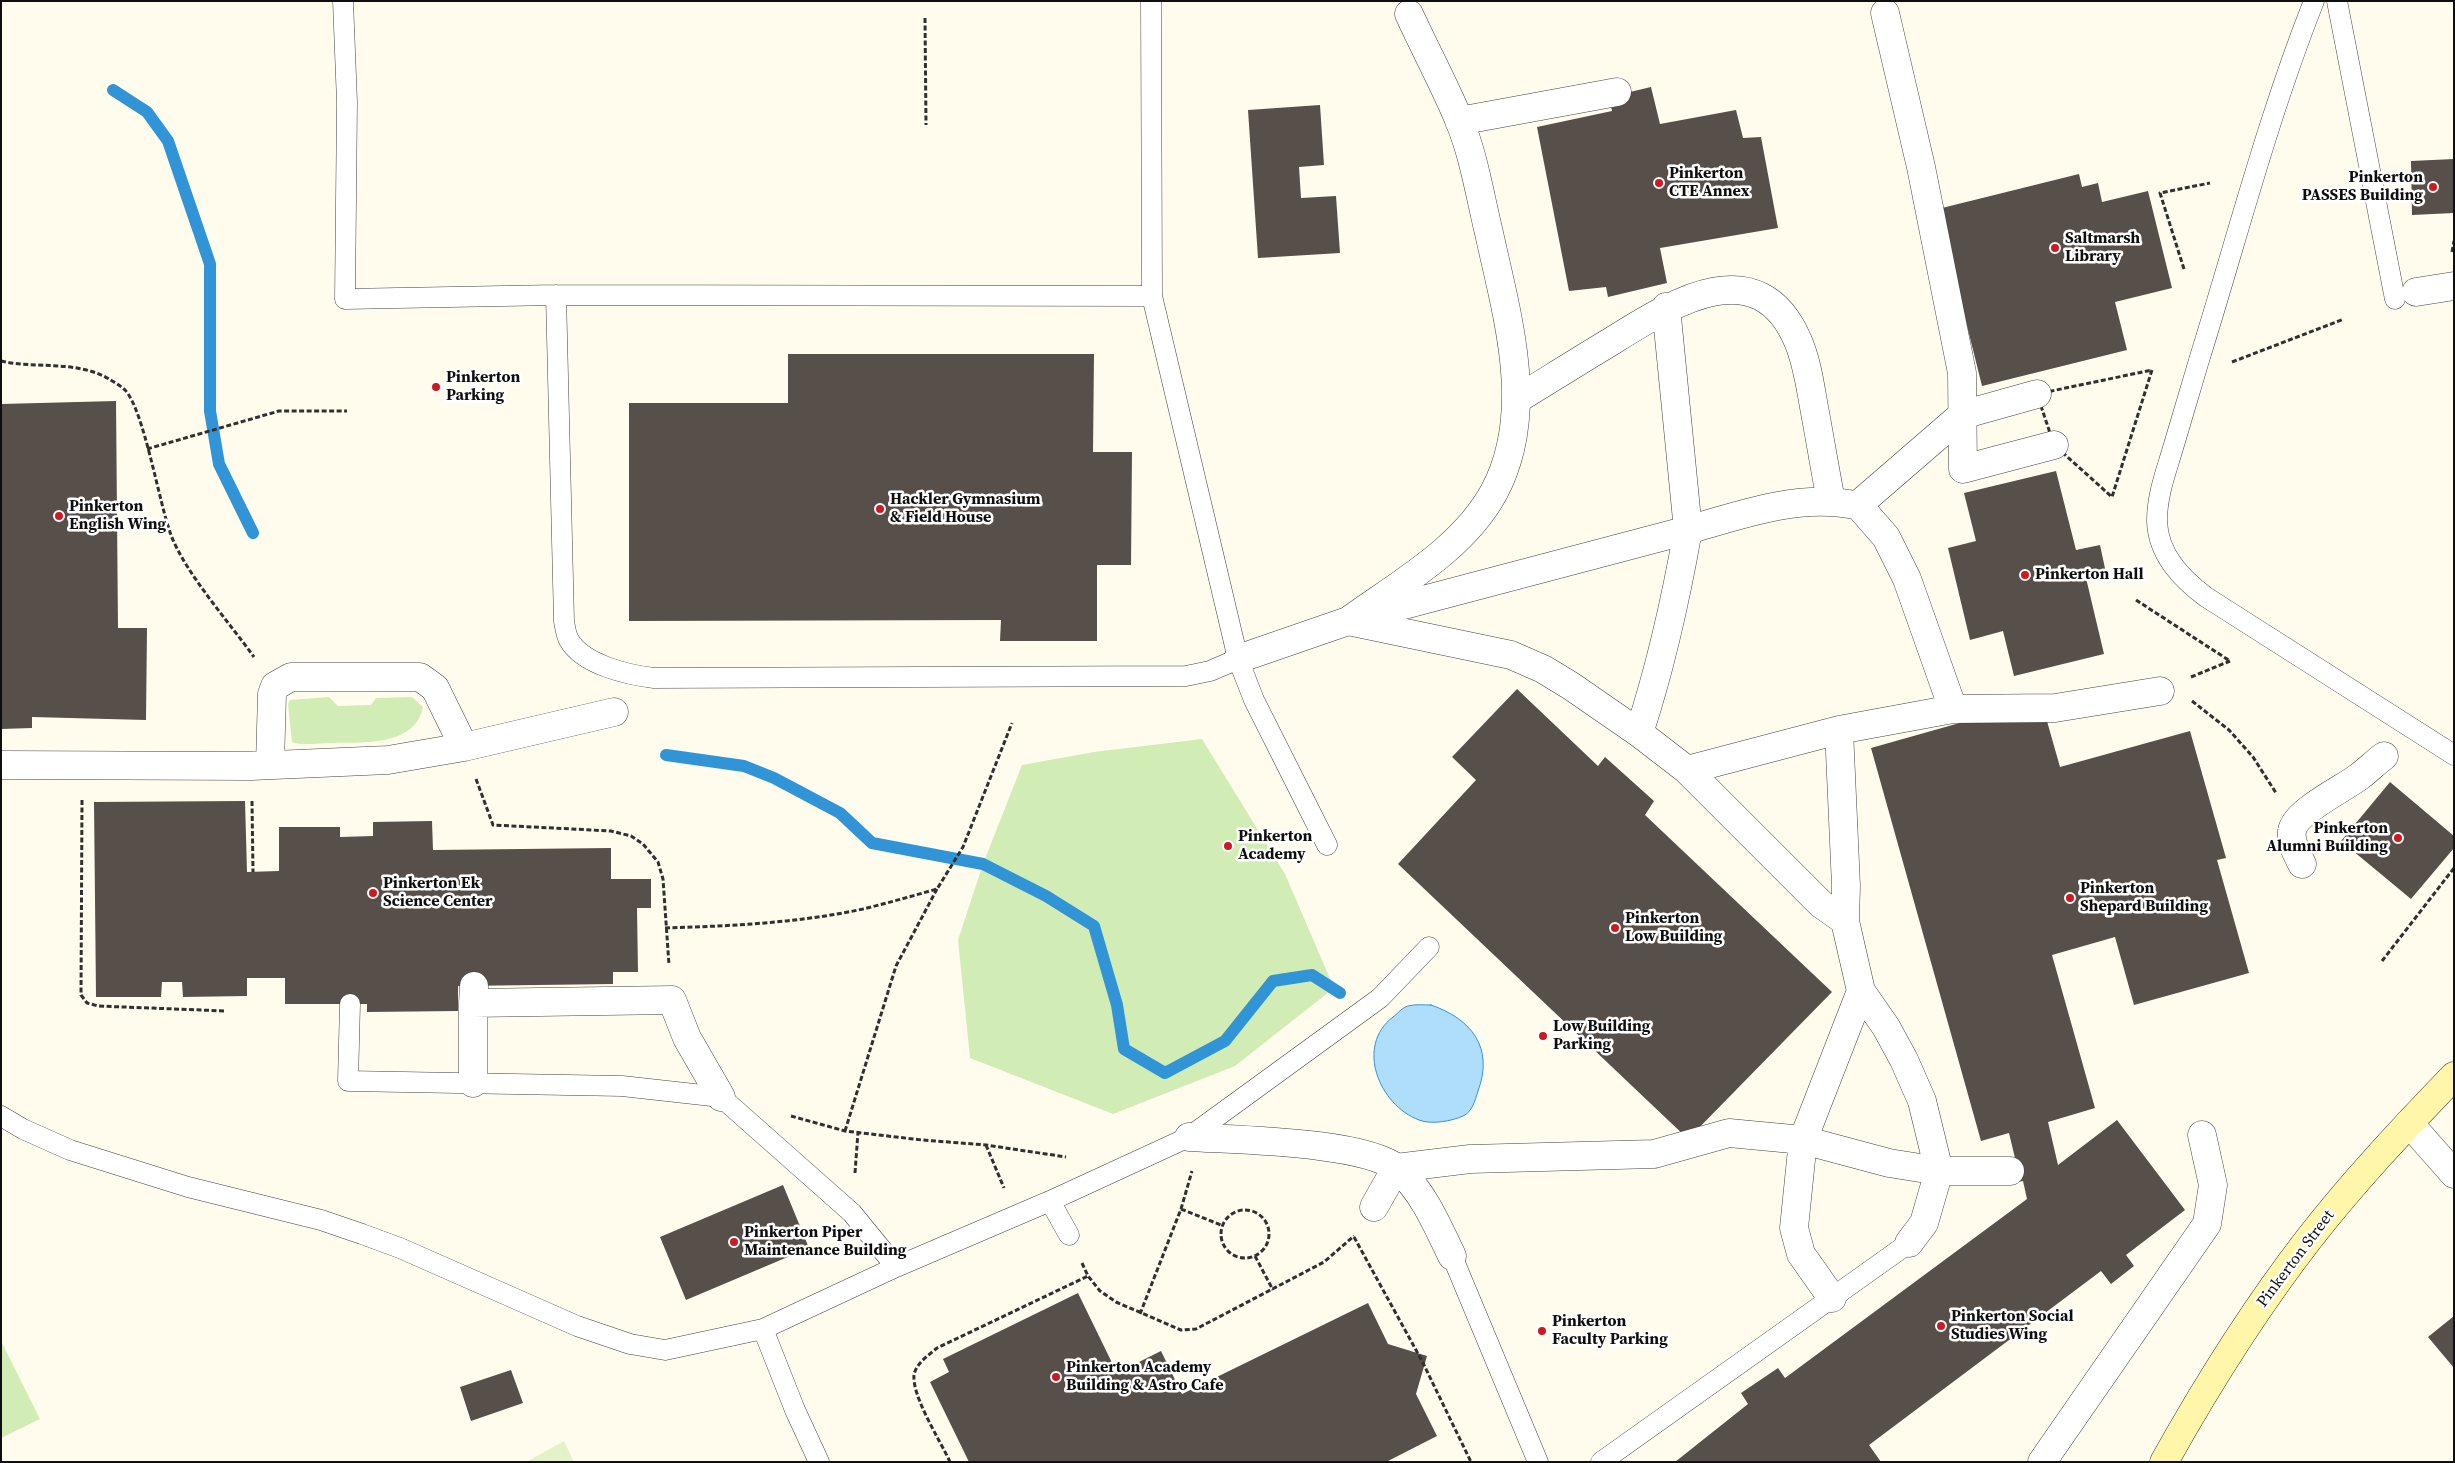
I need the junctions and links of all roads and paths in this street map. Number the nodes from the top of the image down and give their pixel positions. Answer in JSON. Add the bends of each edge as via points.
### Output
{"nodes":[{"id":1,"x":343,"y":1,"type":"edge"},
{"id":2,"x":1151,"y":1,"type":"edge"},
{"id":3,"x":2314,"y":1,"type":"edge"},
{"id":4,"x":2336,"y":1,"type":"edge"},
{"id":5,"x":1885,"y":13,"type":"dead end"},
{"id":6,"x":1408,"y":14,"type":"dead end"},
{"id":7,"x":925,"y":18,"type":"dead end"},
{"id":8,"x":1617,"y":92,"type":"dead end"},
{"id":9,"x":1459,"y":121,"type":"junction"},
{"id":10,"x":926,"y":125,"type":"dead end"},
{"id":11,"x":2210,"y":183,"type":"dead end"},
{"id":12,"x":2184,"y":269,"type":"dead end"},
{"id":13,"x":2454,"y":286,"type":"edge"},
{"id":14,"x":556,"y":296,"type":"junction"},
{"id":15,"x":1152,"y":296,"type":"junction"},
{"id":16,"x":2405,"y":296,"type":"joint"},
{"id":17,"x":1666,"y":307,"type":"junction"},
{"id":18,"x":2344,"y":319,"type":"dead end"},
{"id":19,"x":1,"y":361,"type":"edge"},
{"id":20,"x":2229,"y":363,"type":"dead end"},
{"id":21,"x":2037,"y":394,"type":"junction"},
{"id":22,"x":1516,"y":400,"type":"junction"},
{"id":23,"x":347,"y":412,"type":"dead end"},
{"id":24,"x":1962,"y":415,"type":"junction"},
{"id":25,"x":2054,"y":445,"type":"junction"},
{"id":26,"x":147,"y":449,"type":"junction"},
{"id":27,"x":1831,"y":501,"type":"junction"},
{"id":28,"x":1858,"y":505,"type":"junction"},
{"id":29,"x":1688,"y":530,"type":"junction"},
{"id":30,"x":2136,"y":600,"type":"dead end"},
{"id":31,"x":1348,"y":621,"type":"junction"},
{"id":32,"x":1238,"y":659,"type":"junction"},
{"id":33,"x":275,"y":686,"type":"junction"},
{"id":34,"x":2166,"y":688,"type":"junction"},
{"id":35,"x":1953,"y":709,"type":"junction"},
{"id":36,"x":614,"y":712,"type":"dead end"},
{"id":37,"x":1012,"y":723,"type":"dead end"},
{"id":38,"x":1839,"y":730,"type":"junction"},
{"id":39,"x":1639,"y":733,"type":"junction"},
{"id":40,"x":464,"y":747,"type":"junction"},
{"id":41,"x":2454,"y":754,"type":"edge"},
{"id":42,"x":2384,"y":756,"type":"dead end"},
{"id":43,"x":1,"y":764,"type":"edge"},
{"id":44,"x":82,"y":765,"type":"junction"},
{"id":45,"x":260,"y":765,"type":"junction"},
{"id":46,"x":1687,"y":770,"type":"junction"},
{"id":47,"x":2296,"y":822,"type":"junction"},
{"id":48,"x":1327,"y":845,"type":"dead end"},
{"id":49,"x":2302,"y":864,"type":"dead end"},
{"id":50,"x":2454,"y":868,"type":"edge"},
{"id":51,"x":253,"y":872,"type":"dead end"},
{"id":52,"x":937,"y":889,"type":"junction"},
{"id":53,"x":1845,"y":921,"type":"junction"},
{"id":54,"x":665,"y":928,"type":"junction"},
{"id":55,"x":1429,"y":947,"type":"dead end"},
{"id":56,"x":2382,"y":961,"type":"dead end"},
{"id":57,"x":1861,"y":991,"type":"junction"},
{"id":58,"x":672,"y":1000,"type":"junction"},
{"id":59,"x":350,"y":1004,"type":"dead end"},
{"id":60,"x":226,"y":1011,"type":"dead end"},
{"id":61,"x":2454,"y":1076,"type":"edge"},
{"id":62,"x":473,"y":1083,"type":"junction"},
{"id":63,"x":721,"y":1097,"type":"junction"},
{"id":64,"x":785,"y":1114,"type":"dead end"},
{"id":65,"x":1,"y":1116,"type":"edge"},
{"id":66,"x":2410,"y":1123,"type":"junction"},
{"id":67,"x":844,"y":1131,"type":"junction"},
{"id":68,"x":2202,"y":1136,"type":"dead end"},
{"id":69,"x":1189,"y":1137,"type":"junction"},
{"id":70,"x":1803,"y":1140,"type":"junction"},
{"id":71,"x":986,"y":1144,"type":"junction"},
{"id":72,"x":1124,"y":1167,"type":"junction"},
{"id":73,"x":1396,"y":1168,"type":"junction"},
{"id":74,"x":1939,"y":1171,"type":"junction"},
{"id":75,"x":2010,"y":1171,"type":"dead end"},
{"id":76,"x":2454,"y":1174,"type":"edge"},
{"id":77,"x":1050,"y":1201,"type":"junction"},
{"id":78,"x":1374,"y":1206,"type":"joint"},
{"id":79,"x":1181,"y":1209,"type":"junction"},
{"id":80,"x":1016,"y":1217,"type":"junction"},
{"id":81,"x":1221,"y":1225,"type":"junction"},
{"id":82,"x":1069,"y":1235,"type":"dead end"},
{"id":83,"x":1354,"y":1237,"type":"junction"},
{"id":84,"x":1909,"y":1243,"type":"joint"},
{"id":85,"x":1255,"y":1256,"type":"junction"},
{"id":86,"x":1452,"y":1256,"type":"joint"},
{"id":87,"x":1079,"y":1257,"type":"dead end"},
{"id":88,"x":896,"y":1268,"type":"junction"},
{"id":89,"x":1088,"y":1276,"type":"junction"},
{"id":90,"x":1273,"y":1290,"type":"junction"},
{"id":91,"x":1832,"y":1298,"type":"junction"},
{"id":92,"x":1140,"y":1314,"type":"junction"},
{"id":93,"x":763,"y":1329,"type":"junction"},
{"id":94,"x":819,"y":1462,"type":"edge"},
{"id":95,"x":950,"y":1462,"type":"edge"},
{"id":96,"x":1471,"y":1462,"type":"edge"},
{"id":97,"x":1538,"y":1462,"type":"edge"},
{"id":98,"x":1601,"y":1462,"type":"edge"},
{"id":99,"x":2042,"y":1462,"type":"edge"},
{"id":100,"x":2164,"y":1462,"type":"edge"}],
"edges":[{"from":1,"to":14,"type":"lane","via":[[347,102],[346,299]]},
{"from":2,"to":15,"type":"lane"},
{"from":3,"to":41,"type":"lane","via":[[2291,60],[2158,497],[2157,523],[2166,552],[2187,583]]},
{"from":4,"to":16,"type":"lane"},
{"from":5,"to":24,"type":"street","via":[[1921,167],[1962,373]]},
{"from":6,"to":9,"type":"street"},
{"from":7,"to":10,"type":"path"},
{"from":8,"to":9,"type":"street"},
{"from":9,"to":22,"type":"street","via":[[1473,162],[1512,338]]},
{"from":11,"to":12,"type":"path","via":[[2160,193]]},
{"from":13,"to":16,"type":"street"},
{"from":14,"to":15,"type":"lane"},
{"from":14,"to":32,"type":"lane","via":[[564,621],[569,640],[580,653],[628,675],[654,678],[1186,676],[1210,671]]},
{"from":15,"to":32,"type":"lane"},
{"from":17,"to":22,"type":"street"},
{"from":17,"to":27,"type":"street","via":[[1706,293],[1738,289],[1760,295],[1774,304],[1787,319],[1799,342],[1809,377]]},
{"from":17,"to":29,"type":"street"},
{"from":18,"to":20,"type":"path"},
{"from":19,"to":26,"type":"path","via":[[74,368],[109,379],[125,391],[132,403]]},
{"from":21,"to":24,"type":"street"},
{"from":21,"to":25,"type":"path"},
{"from":21,"to":25,"type":"path","via":[[2152,370],[2112,497]]},
{"from":22,"to":31,"type":"street","via":[[1508,456],[1494,492],[1468,529],[1424,567]]},
{"from":23,"to":26,"type":"path","via":[[279,411]]},
{"from":24,"to":25,"type":"street","via":[[1963,469]]},
{"from":24,"to":28,"type":"street"},
{"from":26,"to":33,"type":"path","via":[[164,513],[183,560]]},
{"from":27,"to":28,"type":"street"},
{"from":27,"to":29,"type":"street","via":[[1770,507]]},
{"from":28,"to":35,"type":"street","via":[[1886,537],[1907,579]]},
{"from":29,"to":31,"type":"street"},
{"from":29,"to":39,"type":"street","via":[[1653,690]]},
{"from":30,"to":34,"type":"path","via":[[2230,661]]},
{"from":31,"to":32,"type":"street"},
{"from":31,"to":39,"type":"street","via":[[1511,655],[1544,668]]},
{"from":32,"to":48,"type":"lane","via":[[1254,700]]},
{"from":33,"to":40,"type":"street","via":[[291,676],[420,677],[435,688]]},
{"from":33,"to":45,"type":"street"},
{"from":34,"to":35,"type":"street","via":[[2055,708]]},
{"from":34,"to":47,"type":"path","via":[[2229,730],[2253,757]]},
{"from":35,"to":38,"type":"street"},
{"from":36,"to":40,"type":"street"},
{"from":37,"to":52,"type":"path","via":[[962,847]]},
{"from":38,"to":46,"type":"street"},
{"from":38,"to":53,"type":"street"},
{"from":39,"to":46,"type":"street"},
{"from":40,"to":45,"type":"street","via":[[388,760]]},
{"from":40,"to":54,"type":"path","via":[[493,824],[611,831],[631,836],[643,844],[658,862],[663,879]]},
{"from":42,"to":47,"type":"street","via":[[2305,812]]},
{"from":43,"to":44,"type":"street"},
{"from":44,"to":45,"type":"street"},
{"from":44,"to":60,"type":"path","via":[[81,994],[87,1003],[98,1006]]},
{"from":45,"to":51,"type":"path"},
{"from":46,"to":53,"type":"street","via":[[1821,904]]},
{"from":47,"to":49,"type":"street","via":[[2292,831],[2294,846]]},
{"from":50,"to":56,"type":"path"},
{"from":52,"to":54,"type":"path","via":[[862,909],[808,918]]},
{"from":52,"to":67,"type":"path","via":[[896,966]]},
{"from":53,"to":57,"type":"street"},
{"from":54,"to":58,"type":"path"},
{"from":55,"to":69,"type":"lane","via":[[1380,998]]},
{"from":57,"to":70,"type":"street"},
{"from":57,"to":74,"type":"street","via":[[1886,1027],[1922,1101]]},
{"from":58,"to":62,"type":"street","via":[[474,994]]},
{"from":58,"to":63,"type":"street","via":[[687,1038]]},
{"from":59,"to":62,"type":"lane","via":[[348,1081]]},
{"from":61,"to":66,"type":"street","name":"Pinkerton Street"},
{"from":62,"to":63,"type":"lane","via":[[622,1086]]},
{"from":63,"to":88,"type":"lane","via":[[852,1213]]},
{"from":64,"to":67,"type":"path"},
{"from":65,"to":93,"type":"lane","via":[[70,1150],[118,1167],[362,1234],[577,1326],[630,1344],[665,1350]]},
{"from":66,"to":76,"type":"street"},
{"from":66,"to":100,"type":"street","name":"Pinkerton Street","via":[[2308,1240],[2208,1385]]},
{"from":67,"to":71,"type":"path"},
{"from":68,"to":99,"type":"street","via":[[2213,1184],[2207,1224]]},
{"from":69,"to":72,"type":"lane"},
{"from":69,"to":73,"type":"street","via":[[1360,1152]]},
{"from":69,"to":79,"type":"path","via":[[1193,1170]]},
{"from":70,"to":73,"type":"street","via":[[1729,1133],[1654,1154],[1470,1159]]},
{"from":70,"to":74,"type":"street","via":[[1889,1163]]},
{"from":70,"to":91,"type":"street","via":[[1794,1228],[1801,1254]]},
{"from":71,"to":72,"type":"path"},
{"from":71,"to":80,"type":"path"},
{"from":72,"to":77,"type":"lane"},
{"from":73,"to":78,"type":"street"},
{"from":73,"to":86,"type":"street","via":[[1421,1195]]},
{"from":74,"to":75,"type":"street"},
{"from":74,"to":84,"type":"street","via":[[1924,1223]]},
{"from":77,"to":80,"type":"lane"},
{"from":77,"to":82,"type":"lane"},
{"from":78,"to":83,"type":"path"},
{"from":79,"to":81,"type":"path"},
{"from":79,"to":92,"type":"path"},
{"from":80,"to":88,"type":"lane"},
{"from":81,"to":85,"type":"path","via":[[1227,1250],[1240,1258]]},
{"from":81,"to":85,"type":"path","via":[[1236,1211],[1244,1209],[1260,1215],[1269,1228],[1269,1236],[1262,1252]]},
{"from":83,"to":90,"type":"path","via":[[1324,1262]]},
{"from":83,"to":96,"type":"path","via":[[1422,1360]]},
{"from":84,"to":91,"type":"lane"},
{"from":85,"to":90,"type":"path"},
{"from":86,"to":97,"type":"lane"},
{"from":87,"to":89,"type":"path"},
{"from":88,"to":93,"type":"lane"},
{"from":89,"to":92,"type":"path","via":[[1100,1291]]},
{"from":89,"to":95,"type":"path","via":[[937,1348],[922,1361],[914,1373],[915,1390]]},
{"from":90,"to":92,"type":"path","via":[[1196,1329],[1181,1330]]},
{"from":91,"to":98,"type":"lane"},
{"from":93,"to":94,"type":"lane"}]}
